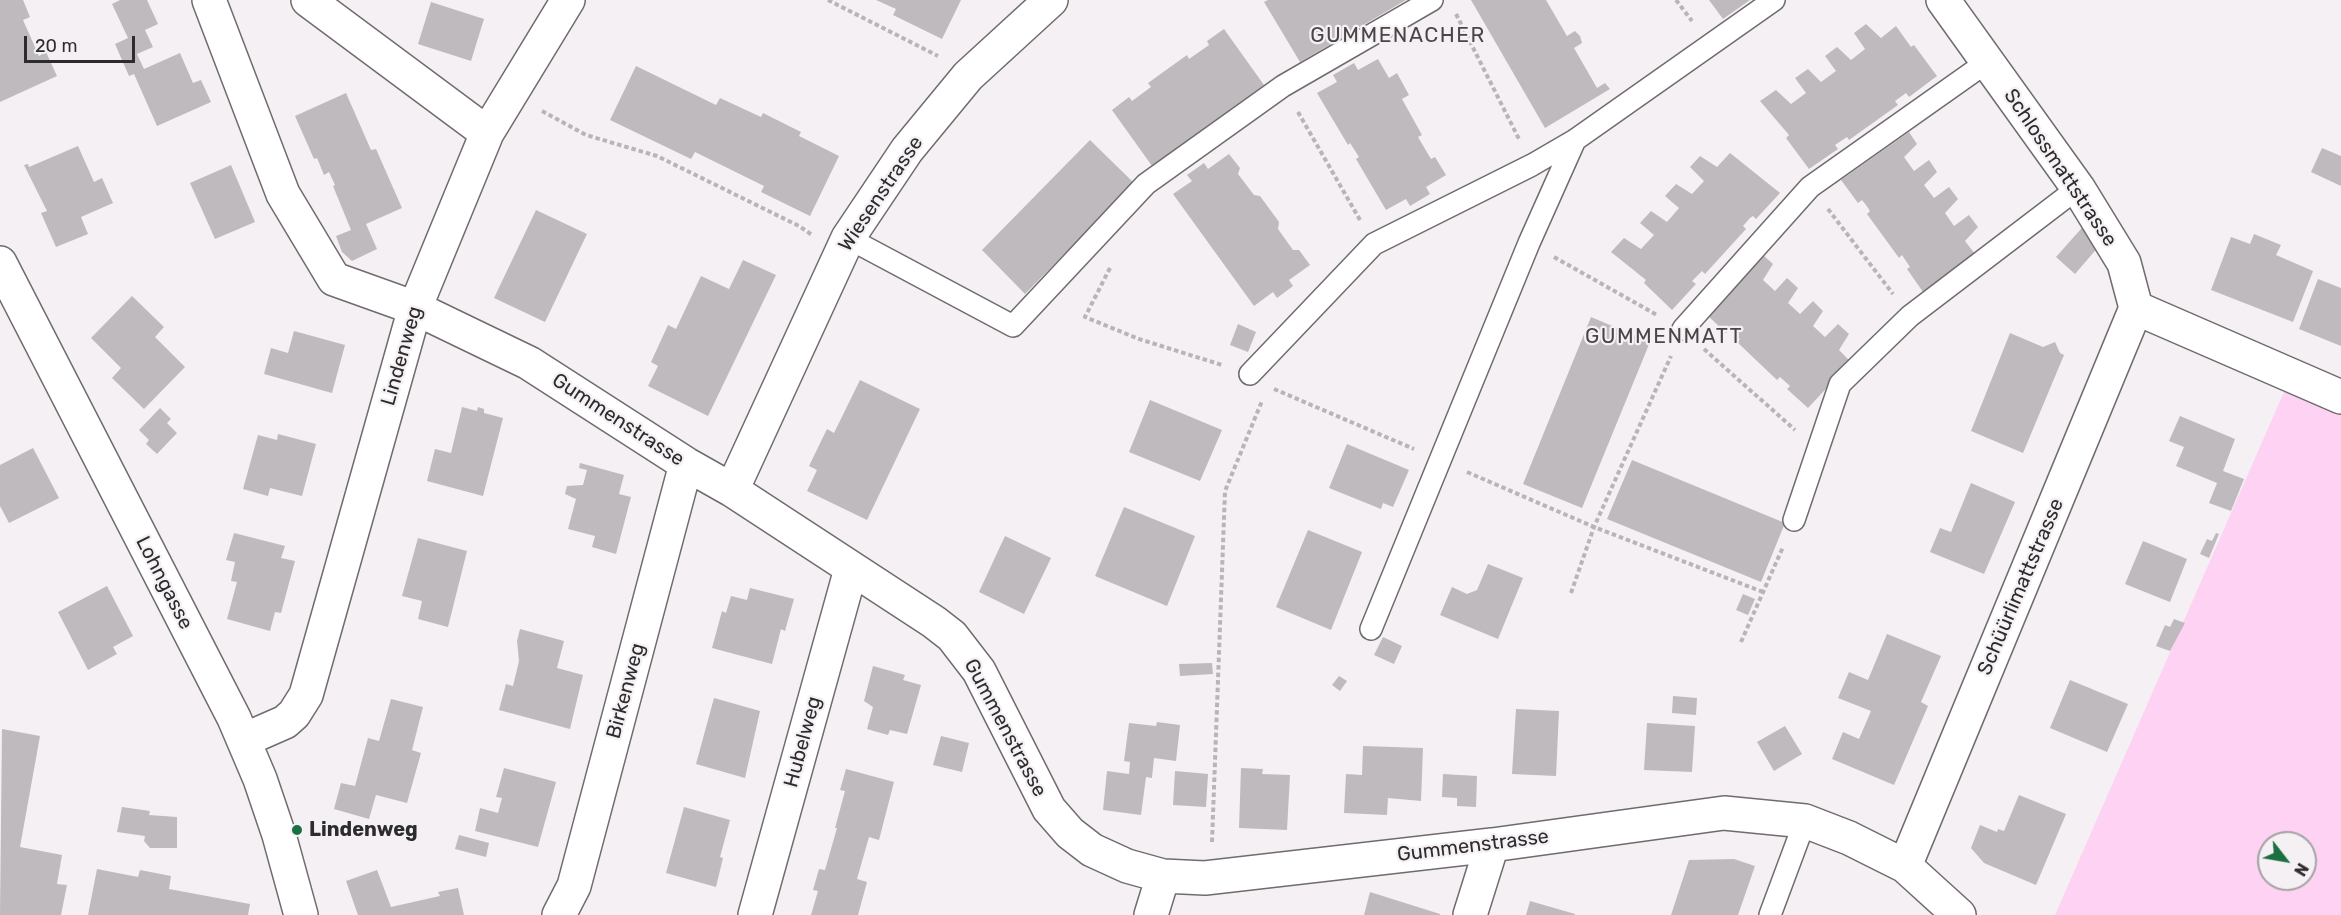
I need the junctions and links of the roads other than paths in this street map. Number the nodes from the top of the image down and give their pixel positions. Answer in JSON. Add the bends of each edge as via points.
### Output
{"nodes":[{"id":1,"x":209,"y":0,"type":"edge"},
{"id":2,"x":308,"y":0,"type":"edge"},
{"id":3,"x":568,"y":0,"type":"edge"},
{"id":4,"x":1051,"y":0,"type":"edge"},
{"id":5,"x":1432,"y":0,"type":"edge"},
{"id":6,"x":1774,"y":0,"type":"edge"},
{"id":7,"x":1943,"y":0,"type":"edge"},
{"id":8,"x":1988,"y":62,"type":"junction"},
{"id":9,"x":488,"y":133,"type":"junction"},
{"id":10,"x":1575,"y":140,"type":"junction"},
{"id":11,"x":2078,"y":188,"type":"junction"},
{"id":12,"x":844,"y":246,"type":"junction"},
{"id":13,"x":0,"y":263,"type":"edge"},
{"id":14,"x":415,"y":308,"type":"junction"},
{"id":15,"x":2136,"y":308,"type":"junction"},
{"id":16,"x":1683,"y":329,"type":"road end"},
{"id":17,"x":1250,"y":374,"type":"road end"},
{"id":18,"x":2341,"y":398,"type":"edge"},
{"id":19,"x":686,"y":464,"type":"junction"},
{"id":20,"x":732,"y":490,"type":"junction"},
{"id":21,"x":1794,"y":520,"type":"road end"},
{"id":22,"x":851,"y":568,"type":"junction"},
{"id":23,"x":1371,"y":628,"type":"dead end"},
{"id":24,"x":244,"y":740,"type":"junction"},
{"id":25,"x":1805,"y":821,"type":"junction"},
{"id":26,"x":1492,"y":845,"type":"junction"},
{"id":27,"x":1905,"y":866,"type":"junction"},
{"id":28,"x":1163,"y":876,"type":"junction"},
{"id":29,"x":301,"y":915,"type":"edge"},
{"id":30,"x":559,"y":915,"type":"edge"},
{"id":31,"x":755,"y":915,"type":"edge"},
{"id":32,"x":1151,"y":915,"type":"edge"},
{"id":33,"x":1470,"y":915,"type":"edge"},
{"id":34,"x":1770,"y":915,"type":"edge"},
{"id":35,"x":1959,"y":915,"type":"edge"}],
"edges":[{"from":1,"to":14,"type":"street","name":"Gummenstrasse","via":[[283,194],[334,279]]},
{"from":2,"to":9,"type":"street"},
{"from":3,"to":9,"type":"street","name":"Lindenweg"},
{"from":4,"to":12,"type":"street","name":"Wiesenstrasse","via":[[968,76],[907,150]]},
{"from":5,"to":12,"type":"lane","via":[[1283,86],[1146,184],[1013,326]]},
{"from":6,"to":10,"type":"lane"},
{"from":7,"to":8,"type":"street","name":"Schlossmattstrasse"},
{"from":8,"to":11,"type":"street","name":"Schlossmattstrasse"},
{"from":8,"to":16,"type":"lane","via":[[1810,187]]},
{"from":9,"to":14,"type":"street","name":"Lindenweg"},
{"from":10,"to":17,"type":"lane","via":[[1374,244]]},
{"from":10,"to":23,"type":"lane"},
{"from":11,"to":15,"type":"street","name":"Schlossmattstrasse","via":[[2124,262]]},
{"from":11,"to":21,"type":"lane","via":[[1910,316],[1840,384]]},
{"from":12,"to":20,"type":"street","name":"Wiesenstrasse"},
{"from":13,"to":24,"type":"street","name":"Lohngasse"},
{"from":14,"to":19,"type":"street","name":"Gummenstrasse","via":[[529,363]]},
{"from":14,"to":24,"type":"street","name":"Lindenweg","via":[[306,695],[285,722]]},
{"from":15,"to":18,"type":"street"},
{"from":15,"to":27,"type":"street","name":"Schüürlimattstrasse"},
{"from":19,"to":20,"type":"street","name":"Gummenstrasse"},
{"from":19,"to":30,"type":"street","name":"Birkenweg","via":[[574,886]]},
{"from":20,"to":22,"type":"street","name":"Gummenstrasse"},
{"from":22,"to":28,"type":"street","name":"Gummenstrasse","via":[[952,636],[979,671],[1048,809],[1070,833],[1092,850]]},
{"from":22,"to":31,"type":"street","name":"Hubelweg"},
{"from":24,"to":29,"type":"street","name":"Lohngasse","via":[[279,835]]},
{"from":25,"to":26,"type":"street","name":"Gummenstrasse","via":[[1724,813]]},
{"from":25,"to":27,"type":"street","name":"Gummenstrasse"},
{"from":25,"to":34,"type":"lane"},
{"from":26,"to":28,"type":"street","name":"Gummenstrasse","via":[[1205,878]]},
{"from":26,"to":33,"type":"street"},
{"from":27,"to":35,"type":"street","name":"Gummenstrasse"},
{"from":28,"to":32,"type":"street"}]}
